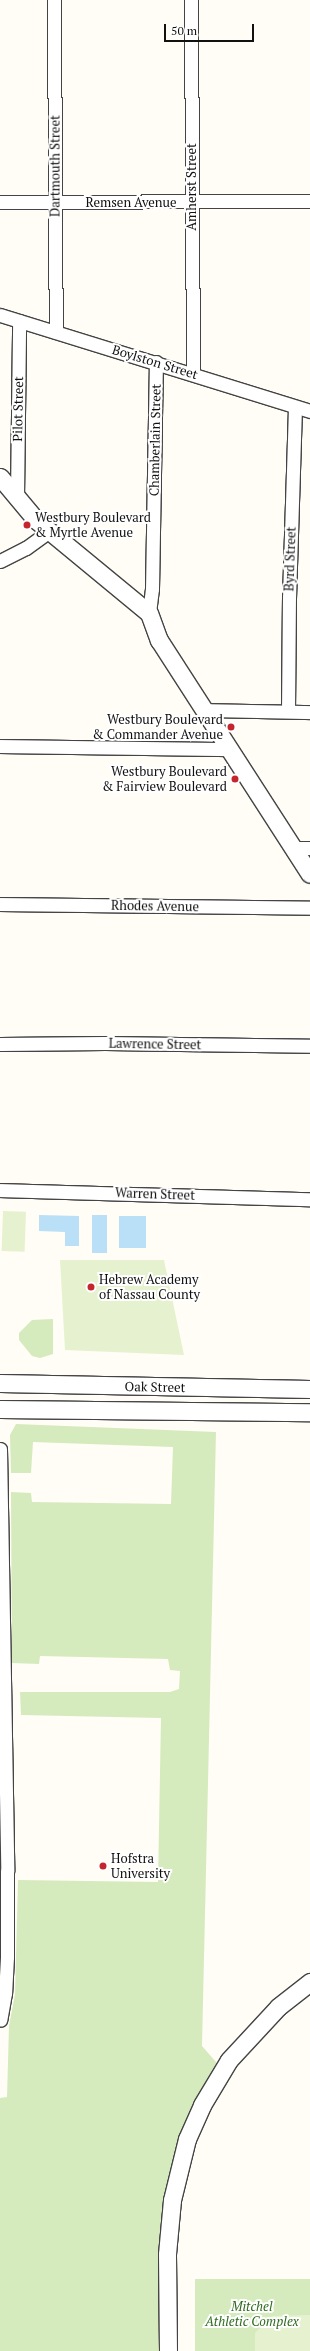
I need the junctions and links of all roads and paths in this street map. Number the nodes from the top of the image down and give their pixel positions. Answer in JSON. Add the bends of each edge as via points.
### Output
{"nodes":[{"id":1,"x":54,"y":0,"type":"edge"},
{"id":2,"x":191,"y":0,"type":"edge"},
{"id":3,"x":310,"y":201,"type":"edge"},
{"id":4,"x":0,"y":202,"type":"edge"},
{"id":5,"x":55,"y":202,"type":"junction"},
{"id":6,"x":192,"y":202,"type":"junction"},
{"id":7,"x":0,"y":315,"type":"edge"},
{"id":8,"x":19,"y":321,"type":"junction"},
{"id":9,"x":56,"y":332,"type":"junction"},
{"id":10,"x":156,"y":362,"type":"junction"},
{"id":11,"x":192,"y":374,"type":"junction"},
{"id":12,"x":295,"y":407,"type":"junction"},
{"id":13,"x":310,"y":411,"type":"edge"},
{"id":14,"x":0,"y":477,"type":"edge"},
{"id":15,"x":17,"y":497,"type":"junction"},
{"id":16,"x":49,"y":531,"type":"junction"},
{"id":17,"x":0,"y":562,"type":"edge"},
{"id":18,"x":149,"y":613,"type":"junction"},
{"id":19,"x":204,"y":710,"type":"junction"},
{"id":20,"x":288,"y":711,"type":"junction"},
{"id":21,"x":310,"y":712,"type":"edge"},
{"id":22,"x":0,"y":746,"type":"edge"},
{"id":23,"x":229,"y":749,"type":"junction"},
{"id":24,"x":302,"y":848,"type":"edge"},
{"id":25,"x":310,"y":874,"type":"edge"},
{"id":26,"x":0,"y":904,"type":"edge"},
{"id":27,"x":310,"y":908,"type":"edge"},
{"id":28,"x":0,"y":1044,"type":"edge"},
{"id":29,"x":310,"y":1046,"type":"edge"},
{"id":30,"x":0,"y":1190,"type":"edge"},
{"id":31,"x":310,"y":1199,"type":"edge"},
{"id":32,"x":0,"y":1383,"type":"edge"},
{"id":33,"x":310,"y":1389,"type":"edge"},
{"id":34,"x":0,"y":1409,"type":"edge"},
{"id":35,"x":310,"y":1412,"type":"edge"},
{"id":36,"x":0,"y":1449,"type":"edge"},
{"id":37,"x":1,"y":1581,"type":"edge"},
{"id":38,"x":4,"y":1871,"type":"edge"},
{"id":39,"x":310,"y":1982,"type":"edge"},
{"id":40,"x":0,"y":2020,"type":"edge"},
{"id":41,"x":168,"y":2351,"type":"edge"}],
"edges":[{"from":1,"to":5,"type":"street","name":"Dartmouth Street"},
{"from":2,"to":6,"type":"street","name":"Amherst Street"},
{"from":3,"to":6,"type":"street","name":"Remsen Avenue"},
{"from":4,"to":5,"type":"street","name":"Remsen Avenue"},
{"from":5,"to":6,"type":"street","name":"Remsen Avenue"},
{"from":5,"to":9,"type":"street","name":"Dartmouth Street"},
{"from":6,"to":11,"type":"street","name":"Amherst Street"},
{"from":7,"to":8,"type":"street","name":"Boylston Street"},
{"from":8,"to":9,"type":"street","name":"Boylston Street"},
{"from":8,"to":15,"type":"street","name":"Pilot Street"},
{"from":9,"to":10,"type":"street","name":"Boylston Street"},
{"from":10,"to":11,"type":"street","name":"Boylston Street"},
{"from":10,"to":18,"type":"street","name":"Chamberlain Street","via":[[152,589]]},
{"from":11,"to":12,"type":"street","name":"Boylston Street"},
{"from":12,"to":13,"type":"street","name":"Boylston Street"},
{"from":12,"to":20,"type":"street","name":"Byrd Street"},
{"from":14,"to":15,"type":"street"},
{"from":15,"to":16,"type":"street"},
{"from":16,"to":17,"type":"street","via":[[26,548]]},
{"from":16,"to":18,"type":"street"},
{"from":18,"to":19,"type":"street","via":[[159,640]]},
{"from":19,"to":20,"type":"street"},
{"from":19,"to":23,"type":"street"},
{"from":20,"to":21,"type":"street"},
{"from":22,"to":23,"type":"street"},
{"from":23,"to":24,"type":"street"},
{"from":24,"to":25,"type":"street"},
{"from":26,"to":27,"type":"street","name":"Rhodes Avenue"},
{"from":28,"to":29,"type":"street","name":"Lawrence Street"},
{"from":30,"to":31,"type":"street","name":"Warren Street"},
{"from":32,"to":33,"type":"street","name":"Oak Street"},
{"from":34,"to":35,"type":"street","name":"Oak Street"},
{"from":36,"to":37,"type":"street"},
{"from":37,"to":38,"type":"street"},
{"from":38,"to":40,"type":"street","via":[[7,1957]]},
{"from":39,"to":41,"type":"street","via":[[278,2007],[229,2060],[202,2105],[187,2139],[178,2168],[171,2208],[167,2254]]}]}
